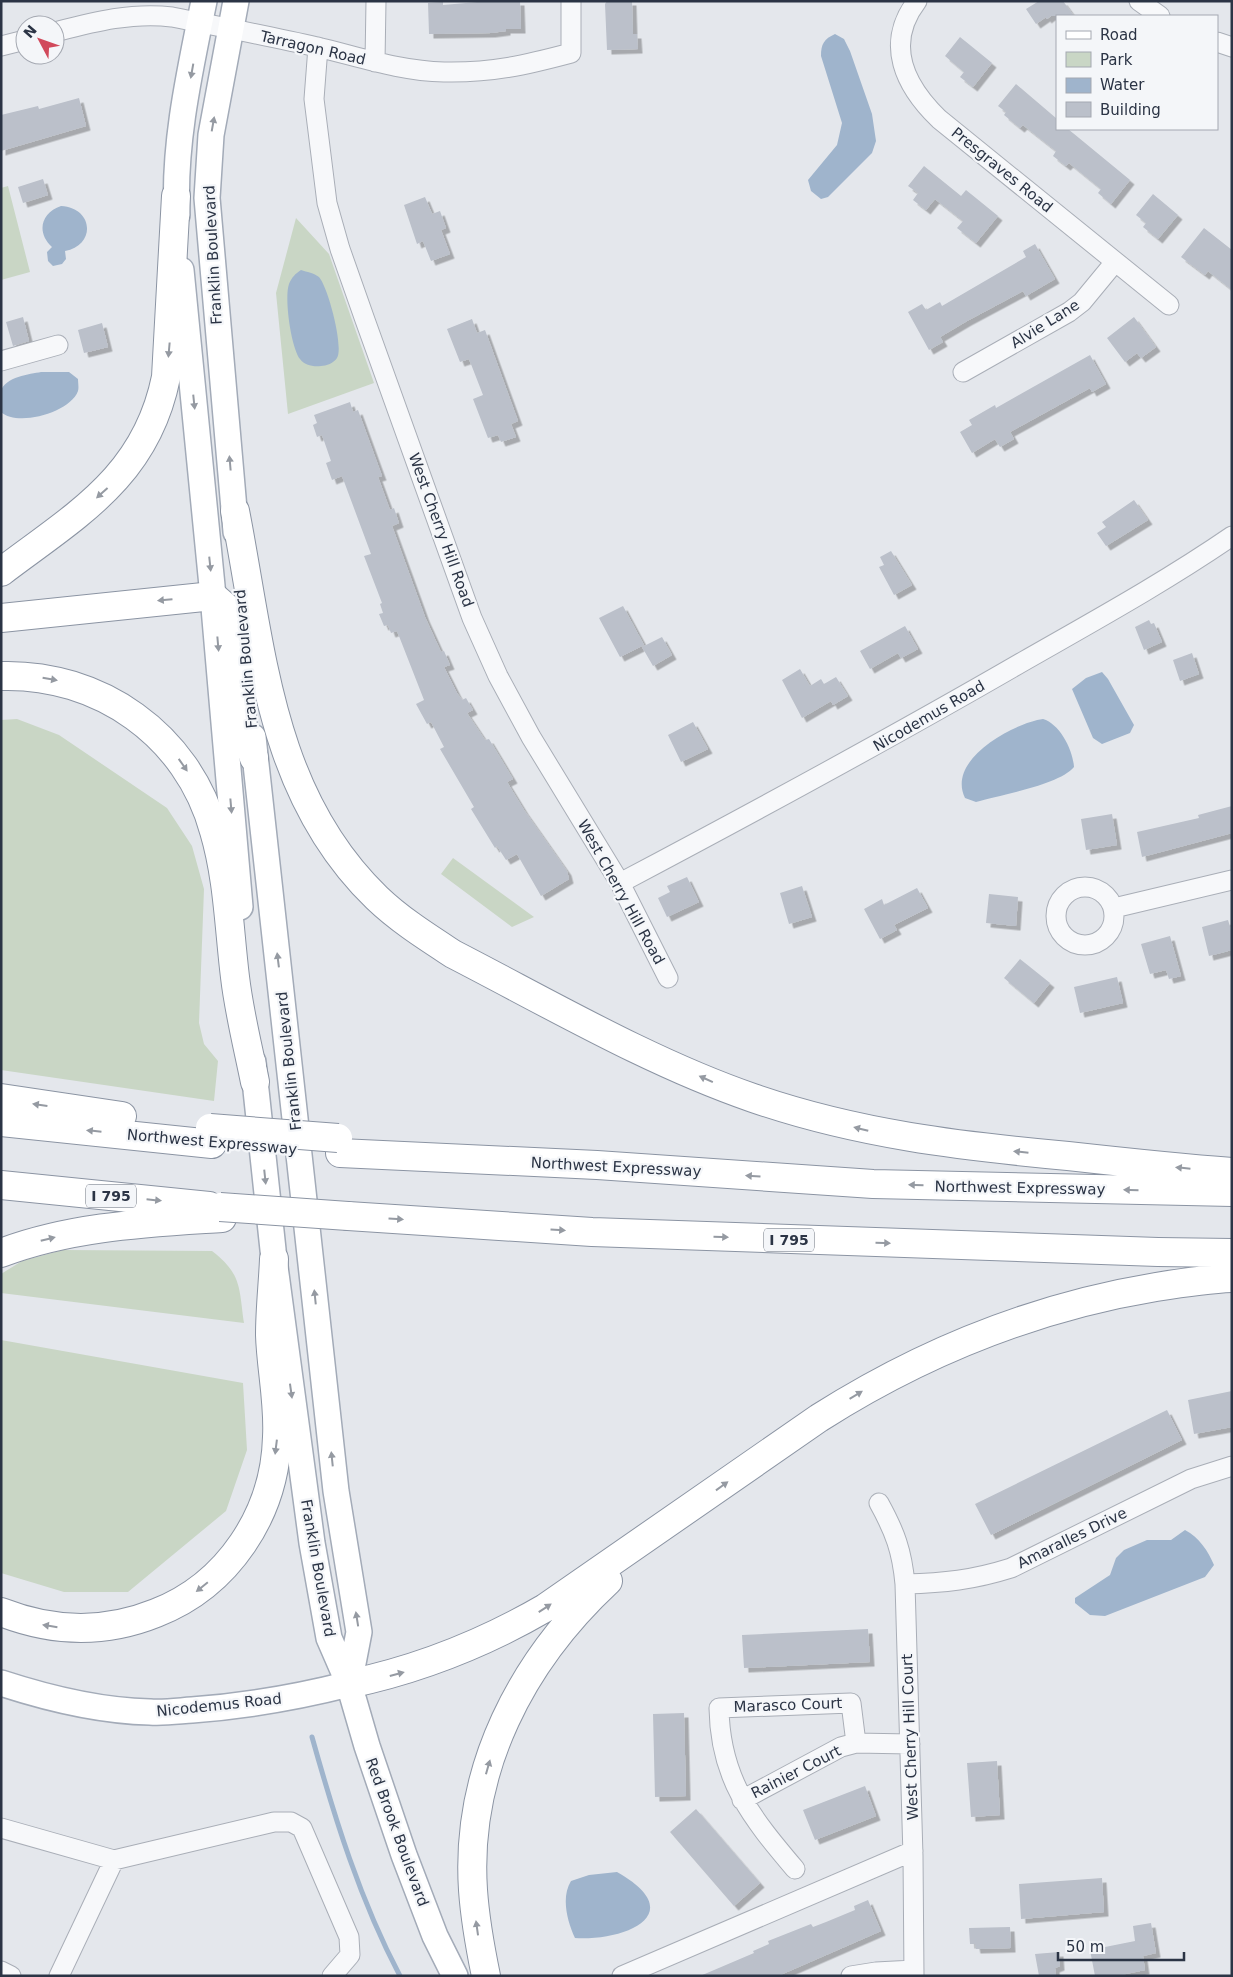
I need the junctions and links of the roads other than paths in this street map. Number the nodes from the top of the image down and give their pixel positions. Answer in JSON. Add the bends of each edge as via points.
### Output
{"nodes":[{"id":1,"x":236,"y":1,"type":"edge"},
{"id":2,"x":376,"y":1,"type":"edge"},
{"id":3,"x":571,"y":1,"type":"edge"},
{"id":4,"x":917,"y":1,"type":"edge"},
{"id":5,"x":1139,"y":1,"type":"edge"},
{"id":6,"x":202,"y":12,"type":"edge"},
{"id":7,"x":1159,"y":15,"type":"edge"},
{"id":8,"x":230,"y":29,"type":"junction"},
{"id":9,"x":65,"y":30,"type":"edge"},
{"id":10,"x":15,"y":42,"type":"edge"},
{"id":11,"x":1218,"y":42,"type":"edge"},
{"id":12,"x":1,"y":46,"type":"edge"},
{"id":13,"x":1232,"y":47,"type":"edge"},
{"id":14,"x":318,"y":48,"type":"junction"},
{"id":15,"x":374,"y":62,"type":"junction"},
{"id":16,"x":176,"y":196,"type":"junction"},
{"id":17,"x":1116,"y":262,"type":"junction"},
{"id":18,"x":1170,"y":304,"type":"dead end"},
{"id":19,"x":58,"y":345,"type":"dead end"},
{"id":20,"x":1,"y":361,"type":"edge"},
{"id":21,"x":963,"y":372,"type":"dead end"},
{"id":22,"x":235,"y":511,"type":"junction"},
{"id":23,"x":1232,"y":536,"type":"edge"},
{"id":24,"x":1,"y":572,"type":"edge"},
{"id":25,"x":213,"y":596,"type":"junction"},
{"id":26,"x":1,"y":618,"type":"edge"},
{"id":27,"x":1,"y":676,"type":"edge"},
{"id":28,"x":254,"y":758,"type":"junction"},
{"id":29,"x":1232,"y":880,"type":"edge"},
{"id":30,"x":620,"y":883,"type":"junction"},
{"id":31,"x":1114,"y":908,"type":"dead end"},
{"id":32,"x":668,"y":978,"type":"dead end"},
{"id":33,"x":255,"y":1082,"type":"junction"},
{"id":34,"x":1,"y":1098,"type":"edge"},
{"id":35,"x":1,"y":1122,"type":"edge"},
{"id":36,"x":211,"y":1136,"type":"junction"},
{"id":37,"x":1232,"y":1172,"type":"edge"},
{"id":38,"x":1,"y":1185,"type":"edge"},
{"id":39,"x":1232,"y":1192,"type":"edge"},
{"id":40,"x":221,"y":1212,"type":"junction"},
{"id":41,"x":1,"y":1253,"type":"edge"},
{"id":42,"x":1232,"y":1253,"type":"edge"},
{"id":43,"x":274,"y":1259,"type":"junction"},
{"id":44,"x":1232,"y":1278,"type":"edge"},
{"id":45,"x":1232,"y":1466,"type":"edge"},
{"id":46,"x":879,"y":1503,"type":"dead end"},
{"id":47,"x":698,"y":1504,"type":"junction"},
{"id":48,"x":905,"y":1584,"type":"junction"},
{"id":49,"x":1,"y":1612,"type":"edge"},
{"id":50,"x":1,"y":1682,"type":"edge"},
{"id":51,"x":349,"y":1684,"type":"junction"},
{"id":52,"x":856,"y":1743,"type":"junction"},
{"id":53,"x":910,"y":1744,"type":"junction"},
{"id":54,"x":742,"y":1800,"type":"junction"},
{"id":55,"x":1,"y":1828,"type":"edge"},
{"id":56,"x":913,"y":1851,"type":"junction"},
{"id":57,"x":114,"y":1860,"type":"junction"},
{"id":58,"x":794,"y":1869,"type":"dead end"},
{"id":59,"x":1,"y":1971,"type":"edge"},
{"id":60,"x":914,"y":1973,"type":"edge"},
{"id":61,"x":11,"y":1976,"type":"edge"},
{"id":62,"x":58,"y":1976,"type":"edge"},
{"id":63,"x":332,"y":1976,"type":"edge"},
{"id":64,"x":454,"y":1976,"type":"edge"},
{"id":65,"x":486,"y":1976,"type":"edge"},
{"id":66,"x":622,"y":1976,"type":"edge"},
{"id":67,"x":851,"y":1976,"type":"edge"}],
"edges":[{"from":1,"to":8,"type":"main road","name":"Franklin Boulevard"},
{"from":2,"to":15,"type":"street"},
{"from":3,"to":15,"type":"street","name":"Tarragon Road","via":[[571,52],[520,67],[488,71],[402,69]]},
{"from":4,"to":17,"type":"street","name":"Presgraves Road","via":[[902,34],[901,51],[910,86],[922,102]]},
{"from":5,"to":7,"type":"street"},
{"from":6,"to":8,"type":"street","name":"Tarragon Road"},
{"from":6,"to":9,"type":"street","name":"Tarragon Road","via":[[148,14]]},
{"from":6,"to":16,"type":"main road","name":"Franklin Boulevard","one_way":true,"via":[[182,127]]},
{"from":8,"to":14,"type":"street","name":"Tarragon Road"},
{"from":22,"to":8,"type":"main road","name":"Franklin Boulevard","one_way":true,"via":[[207,198],[211,135]]},
{"from":10,"to":12,"type":"street"},
{"from":11,"to":13,"type":"street"},
{"from":14,"to":15,"type":"street","name":"Tarragon Road"},
{"from":14,"to":30,"type":"street","name":"West Cherry Hill Road","via":[[314,99],[327,203],[368,329],[472,618],[531,737]]},
{"from":16,"to":24,"type":"highway","one_way":true,"via":[[166,378],[153,426],[128,466],[106,490]]},
{"from":16,"to":25,"type":"main road","name":"Franklin Boulevard","one_way":true},
{"from":17,"to":18,"type":"street","name":"Presgraves Road"},
{"from":17,"to":21,"type":"street","name":"Alvie Lane","via":[[1082,302],[1069,312]]},
{"from":19,"to":20,"type":"street"},
{"from":22,"to":28,"type":"main road","name":"Franklin Boulevard"},
{"from":37,"to":22,"type":"highway","one_way":true,"via":[[965,1146],[878,1133],[814,1117],[752,1098],[664,1060],[480,968],[424,936],[377,898],[354,873],[319,824],[287,758],[267,689]]},
{"from":23,"to":30,"type":"street","name":"Nicodemus Road","via":[[1114,610],[868,751]]},
{"from":25,"to":26,"type":"highway","one_way":true},
{"from":25,"to":28,"type":"highway","via":[[229,610],[233,623],[243,727]]},
{"from":25,"to":33,"type":"main road","name":"Franklin Boulevard","one_way":true},
{"from":27,"to":33,"type":"highway","one_way":true,"via":[[27,675],[88,689],[147,725],[185,768],[201,796],[214,830],[224,878],[235,979]]},
{"from":51,"to":28,"type":"main road","name":"Franklin Boulevard","one_way":true,"via":[[360,1632],[336,1491]]},
{"from":29,"to":31,"type":"street"},
{"from":30,"to":32,"type":"street","name":"West Cherry Hill Road"},
{"from":33,"to":43,"type":"main road","name":"Franklin Boulevard","one_way":true},
{"from":36,"to":34,"type":"highway","one_way":true},
{"from":36,"to":35,"type":"highway","name":"Northwest Expressway","one_way":true},
{"from":39,"to":36,"type":"highway","name":"Northwest Expressway","one_way":true,"via":[[873,1184]]},
{"from":38,"to":40,"type":"highway","number":"I 795","one_way":true},
{"from":41,"to":40,"type":"highway","one_way":true,"via":[[49,1238],[106,1226]]},
{"from":40,"to":42,"type":"highway","number":"I 795","one_way":true,"bridge":true,"via":[[292,1212],[592,1232]]},
{"from":43,"to":49,"type":"highway","one_way":true,"via":[[270,1334],[277,1436],[266,1495],[257,1521],[242,1545],[203,1588],[176,1605],[119,1625],[88,1629],[55,1627],[26,1622]]},
{"from":43,"to":51,"type":"main road","name":"Franklin Boulevard","one_way":true,"via":[[312,1543],[329,1638]]},
{"from":47,"to":44,"type":"highway","one_way":true,"via":[[774,1447],[858,1393],[964,1341],[1015,1322],[1112,1294]]},
{"from":45,"to":48,"type":"street","name":"Amaralles Drive","via":[[1191,1479],[1011,1568],[961,1581]]},
{"from":46,"to":48,"type":"street","name":"West Cherry Hill Court","via":[[903,1556]]},
{"from":51,"to":47,"type":"highway","one_way":true,"via":[[424,1665],[503,1632],[545,1608]]},
{"from":65,"to":47,"type":"highway","one_way":true,"via":[[477,1930],[473,1849],[478,1806],[502,1725],[519,1690],[559,1630],[616,1573]]},
{"from":48,"to":53,"type":"street","name":"West Cherry Hill Court"},
{"from":50,"to":51,"type":"main road","name":"Nicodemus Road","via":[[46,1698],[93,1707],[151,1712],[225,1707]]},
{"from":51,"to":64,"type":"main road","name":"Red Brook Boulevard","via":[[404,1855]]},
{"from":52,"to":53,"type":"street","name":"Rainier Court"},
{"from":52,"to":54,"type":"street","name":"Rainier Court","via":[[818,1758]]},
{"from":52,"to":54,"type":"street","name":"Marasco Court","via":[[851,1703],[719,1708],[723,1750]]},
{"from":53,"to":56,"type":"street","name":"West Cherry Hill Court"},
{"from":54,"to":58,"type":"street","name":"Marasco Court"},
{"from":55,"to":57,"type":"street"},
{"from":56,"to":60,"type":"street","name":"West Cherry Hill Court"},
{"from":56,"to":66,"type":"street"},
{"from":57,"to":62,"type":"street"},
{"from":57,"to":63,"type":"street","via":[[274,1822],[291,1822],[302,1828],[348,1937],[350,1955]]},
{"from":59,"to":61,"type":"street"},
{"from":60,"to":67,"type":"street","via":[[876,1972]]}]}
